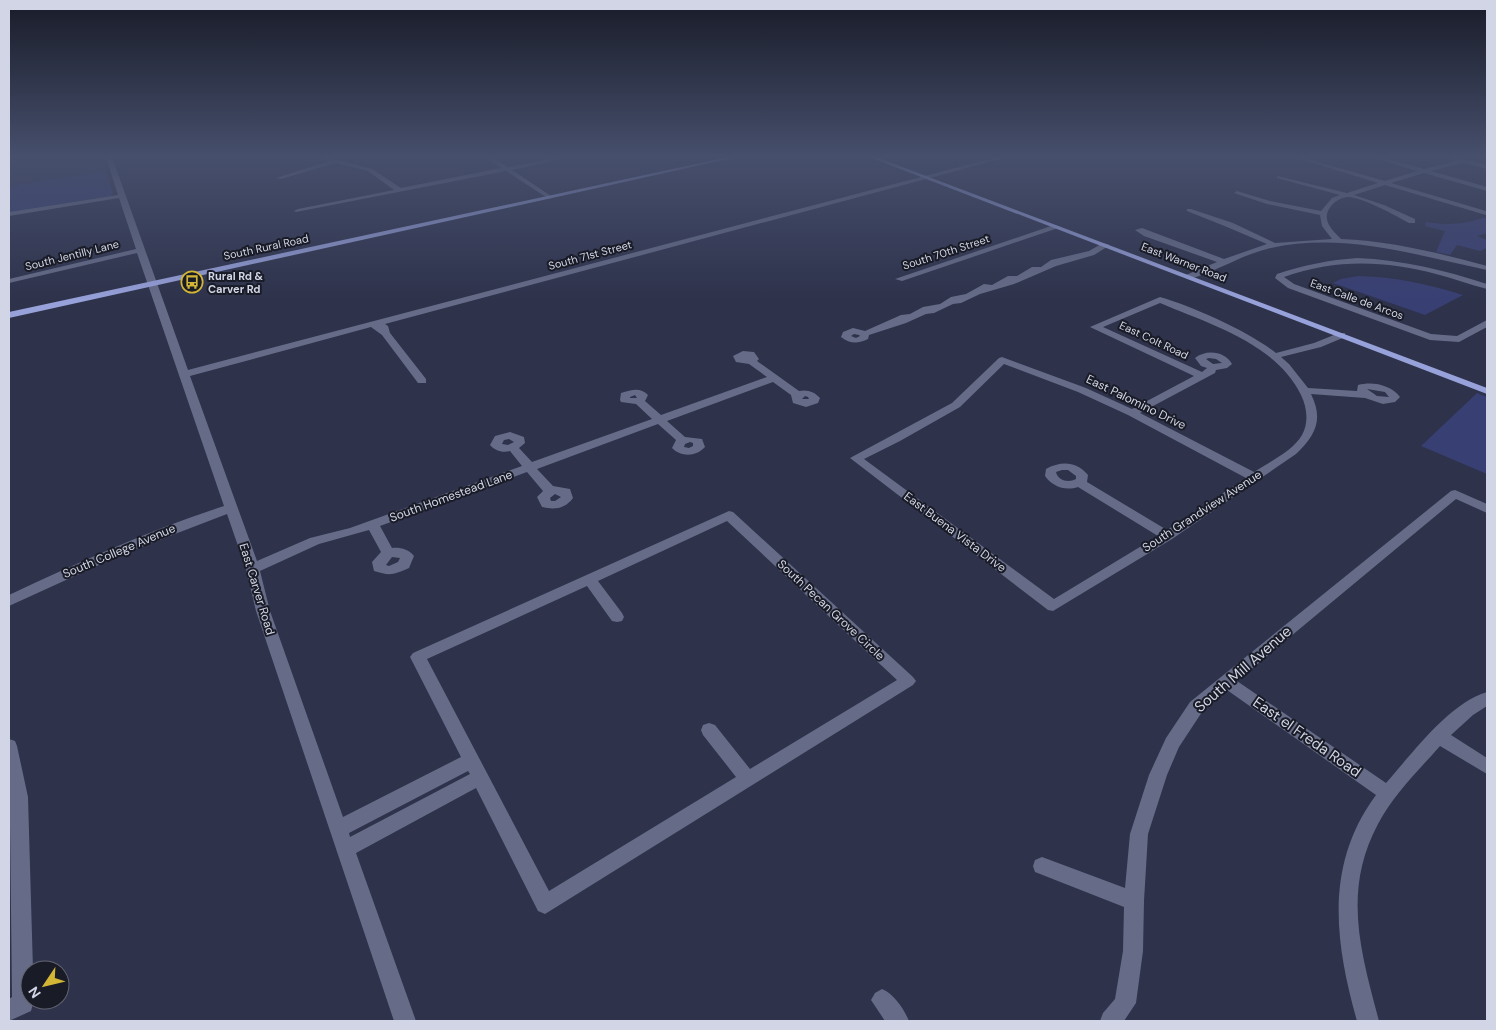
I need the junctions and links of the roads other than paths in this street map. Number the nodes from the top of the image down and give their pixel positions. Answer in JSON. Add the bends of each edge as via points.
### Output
{"nodes":[{"id":1,"x":65,"y":205,"type":"edge"},
{"id":2,"x":125,"y":205,"type":"edge"},
{"id":3,"x":323,"y":205,"type":"edge"},
{"id":4,"x":512,"y":205,"type":"edge"},
{"id":5,"x":820,"y":205,"type":"edge"},
{"id":6,"x":1000,"y":205,"type":"edge"},
{"id":7,"x":1279,"y":205,"type":"edge"},
{"id":8,"x":1327,"y":205,"type":"edge"},
{"id":9,"x":1374,"y":205,"type":"edge"},
{"id":10,"x":1458,"y":205,"type":"edge"},
{"id":11,"x":298,"y":210,"type":"dead end"},
{"id":12,"x":1189,"y":210,"type":"dead end"},
{"id":13,"x":1483,"y":213,"type":"dead end"},
{"id":14,"x":9,"y":214,"type":"edge"},
{"id":15,"x":1323,"y":214,"type":"junction"},
{"id":16,"x":1412,"y":221,"type":"dead end"},
{"id":17,"x":1058,"y":227,"type":"junction"},
{"id":18,"x":1139,"y":230,"type":"dead end"},
{"id":19,"x":1339,"y":242,"type":"junction"},
{"id":20,"x":1106,"y":245,"type":"junction"},
{"id":21,"x":1274,"y":245,"type":"junction"},
{"id":22,"x":140,"y":250,"type":"junction"},
{"id":23,"x":1444,"y":257,"type":"junction"},
{"id":24,"x":1224,"y":262,"type":"junction"},
{"id":25,"x":1487,"y":268,"type":"edge"},
{"id":26,"x":1436,"y":272,"type":"junction"},
{"id":27,"x":1189,"y":277,"type":"junction"},
{"id":28,"x":899,"y":279,"type":"dead end"},
{"id":29,"x":9,"y":281,"type":"edge"},
{"id":30,"x":153,"y":284,"type":"junction"},
{"id":31,"x":1487,"y":287,"type":"edge"},
{"id":32,"x":9,"y":315,"type":"edge"},
{"id":33,"x":377,"y":323,"type":"junction"},
{"id":34,"x":1487,"y":323,"type":"edge"},
{"id":35,"x":864,"y":334,"type":"dead end"},
{"id":36,"x":1342,"y":335,"type":"junction"},
{"id":37,"x":1277,"y":358,"type":"junction"},
{"id":38,"x":751,"y":361,"type":"dead end"},
{"id":39,"x":1214,"y":367,"type":"dead end"},
{"id":40,"x":185,"y":374,"type":"junction"},
{"id":41,"x":1202,"y":376,"type":"junction"},
{"id":42,"x":774,"y":378,"type":"junction"},
{"id":43,"x":422,"y":381,"type":"dead end"},
{"id":44,"x":1486,"y":389,"type":"edge"},
{"id":45,"x":1306,"y":391,"type":"junction"},
{"id":46,"x":798,"y":395,"type":"dead end"},
{"id":47,"x":1366,"y":395,"type":"dead end"},
{"id":48,"x":639,"y":401,"type":"dead end"},
{"id":49,"x":1132,"y":413,"type":"junction"},
{"id":50,"x":660,"y":420,"type":"junction"},
{"id":51,"x":682,"y":440,"type":"dead end"},
{"id":52,"x":513,"y":448,"type":"dead end"},
{"id":53,"x":856,"y":458,"type":"joint"},
{"id":54,"x":530,"y":468,"type":"junction"},
{"id":55,"x":1254,"y":477,"type":"junction"},
{"id":56,"x":1080,"y":483,"type":"dead end"},
{"id":57,"x":550,"y":491,"type":"dead end"},
{"id":58,"x":231,"y":508,"type":"junction"},
{"id":59,"x":1487,"y":509,"type":"edge"},
{"id":60,"x":372,"y":524,"type":"junction"},
{"id":61,"x":1167,"y":536,"type":"junction"},
{"id":62,"x":388,"y":553,"type":"dead end"},
{"id":63,"x":253,"y":569,"type":"junction"},
{"id":64,"x":589,"y":579,"type":"junction"},
{"id":65,"x":9,"y":601,"type":"edge"},
{"id":66,"x":1053,"y":606,"type":"joint"},
{"id":67,"x":617,"y":617,"type":"dead end"},
{"id":68,"x":1226,"y":681,"type":"junction"},
{"id":69,"x":1487,"y":698,"type":"edge"},
{"id":70,"x":709,"y":730,"type":"dead end"},
{"id":71,"x":1438,"y":736,"type":"junction"},
{"id":72,"x":9,"y":746,"type":"edge"},
{"id":73,"x":472,"y":760,"type":"junction"},
{"id":74,"x":1487,"y":767,"type":"edge"},
{"id":75,"x":481,"y":777,"type":"junction"},
{"id":76,"x":748,"y":780,"type":"junction"},
{"id":77,"x":406,"y":794,"type":"junction"},
{"id":78,"x":1388,"y":794,"type":"junction"},
{"id":79,"x":414,"y":812,"type":"junction"},
{"id":80,"x":338,"y":829,"type":"junction"},
{"id":81,"x":345,"y":849,"type":"junction"},
{"id":82,"x":1042,"y":866,"type":"dead end"},
{"id":83,"x":1134,"y":901,"type":"junction"},
{"id":84,"x":882,"y":1000,"type":"dead end"},
{"id":85,"x":16,"y":1006,"type":"edge"},
{"id":86,"x":405,"y":1021,"type":"edge"},
{"id":87,"x":898,"y":1021,"type":"edge"},
{"id":88,"x":1111,"y":1021,"type":"edge"},
{"id":89,"x":1368,"y":1021,"type":"edge"}],
"edges":[{"from":1,"to":14,"type":"street"},
{"from":2,"to":22,"type":"street","name":"East Carver Road"},
{"from":3,"to":11,"type":"street"},
{"from":4,"to":30,"type":"main road","name":"South Rural Road"},
{"from":5,"to":33,"type":"street","name":"South 71st Street"},
{"from":6,"to":17,"type":"main road","name":"East Warner Road"},
{"from":7,"to":15,"type":"street"},
{"from":8,"to":15,"type":"street"},
{"from":9,"to":16,"type":"street"},
{"from":10,"to":13,"type":"street"},
{"from":12,"to":21,"type":"street"},
{"from":15,"to":19,"type":"street","via":[[1325,226]]},
{"from":17,"to":20,"type":"main road","name":"East Warner Road"},
{"from":17,"to":28,"type":"street","name":"South 70th Street"},
{"from":18,"to":24,"type":"street"},
{"from":19,"to":21,"type":"street"},
{"from":19,"to":23,"type":"street","via":[[1389,246]]},
{"from":20,"to":27,"type":"main road","name":"East Warner Road"},
{"from":20,"to":35,"type":"street","via":[[1091,253],[1054,262],[1042,269],[954,298]]},
{"from":21,"to":24,"type":"street"},
{"from":22,"to":29,"type":"street","name":"South Jentilly Lane"},
{"from":22,"to":30,"type":"street","name":"East Carver Road"},
{"from":23,"to":25,"type":"street"},
{"from":23,"to":26,"type":"street"},
{"from":24,"to":27,"type":"street"},
{"from":26,"to":31,"type":"street"},
{"from":26,"to":34,"type":"street","name":"East Calle de Arcos","via":[[1380,262],[1346,260],[1310,264],[1278,278],[1291,286],[1430,337],[1459,339]]},
{"from":27,"to":36,"type":"main road","name":"East Warner Road"},
{"from":30,"to":32,"type":"main road","name":"South Rural Road"},
{"from":30,"to":40,"type":"street","name":"East Carver Road"},
{"from":33,"to":40,"type":"street","name":"South 71st Street"},
{"from":33,"to":43,"type":"street","via":[[375,327],[385,333]]},
{"from":36,"to":37,"type":"street","via":[[1328,342],[1329,347]]},
{"from":36,"to":44,"type":"main road","name":"East Warner Road"},
{"from":37,"to":41,"type":"street","name":"East Colt Road","via":[[1245,337],[1160,300],[1095,327]]},
{"from":37,"to":45,"type":"street"},
{"from":38,"to":42,"type":"street"},
{"from":39,"to":41,"type":"street"},
{"from":40,"to":58,"type":"street","name":"East Carver Road"},
{"from":41,"to":49,"type":"street"},
{"from":42,"to":46,"type":"street"},
{"from":42,"to":50,"type":"street","name":"South Homestead Lane"},
{"from":45,"to":47,"type":"street"},
{"from":45,"to":55,"type":"street","name":"South Grandview Avenue","via":[[1313,415],[1308,436],[1292,452]]},
{"from":48,"to":50,"type":"street"},
{"from":49,"to":53,"type":"street","name":"East Palomino Drive","via":[[1002,360],[956,405]]},
{"from":49,"to":55,"type":"street","name":"East Palomino Drive"},
{"from":50,"to":51,"type":"street"},
{"from":50,"to":54,"type":"street","name":"South Homestead Lane"},
{"from":52,"to":54,"type":"street","name":"South Homestead Lane"},
{"from":53,"to":66,"type":"street","name":"East Buena Vista Drive"},
{"from":54,"to":57,"type":"street","name":"South Homestead Lane"},
{"from":54,"to":60,"type":"street","name":"South Homestead Lane"},
{"from":55,"to":61,"type":"street","name":"South Grandview Avenue"},
{"from":56,"to":61,"type":"street"},
{"from":58,"to":63,"type":"street","name":"East Carver Road"},
{"from":58,"to":65,"type":"street","name":"South College Avenue","via":[[93,561]]},
{"from":59,"to":68,"type":"street","name":"South Mill Avenue","via":[[1454,494]]},
{"from":60,"to":62,"type":"street","name":"South Homestead Lane"},
{"from":60,"to":63,"type":"street","name":"South Homestead Lane","via":[[352,532],[343,540],[280,563]]},
{"from":61,"to":66,"type":"street","name":"South Grandview Avenue"},
{"from":63,"to":80,"type":"street","name":"East Carver Road","via":[[263,611]]},
{"from":64,"to":67,"type":"street"},
{"from":64,"to":73,"type":"street","name":"South Pecan Grove Circle","via":[[418,656]]},
{"from":64,"to":76,"type":"street","name":"South Pecan Grove Circle","via":[[729,515],[908,681]]},
{"from":68,"to":78,"type":"street","name":"East el Freda Road"},
{"from":68,"to":83,"type":"street","name":"South Mill Avenue","via":[[1196,707],[1172,743],[1158,775],[1140,834]]},
{"from":69,"to":71,"type":"street","via":[[1463,713]]},
{"from":70,"to":76,"type":"street"},
{"from":71,"to":74,"type":"street"},
{"from":71,"to":78,"type":"street"},
{"from":72,"to":85,"type":"street","via":[[19,797]]},
{"from":73,"to":75,"type":"street","name":"South Pecan Grove Circle"},
{"from":73,"to":77,"type":"street"},
{"from":75,"to":76,"type":"street","name":"South Pecan Grove Circle","via":[[545,904]]},
{"from":75,"to":79,"type":"street"},
{"from":77,"to":79,"type":"street"},
{"from":77,"to":80,"type":"street"},
{"from":78,"to":89,"type":"street","via":[[1371,818],[1360,845],[1348,894],[1347,934]]},
{"from":79,"to":81,"type":"street"},
{"from":80,"to":81,"type":"street","name":"East Carver Road"},
{"from":81,"to":86,"type":"street","name":"East Carver Road"},
{"from":82,"to":83,"type":"street"},
{"from":83,"to":88,"type":"street","name":"South Mill Avenue","via":[[1133,951],[1125,1003]]},
{"from":84,"to":87,"type":"street"}]}
